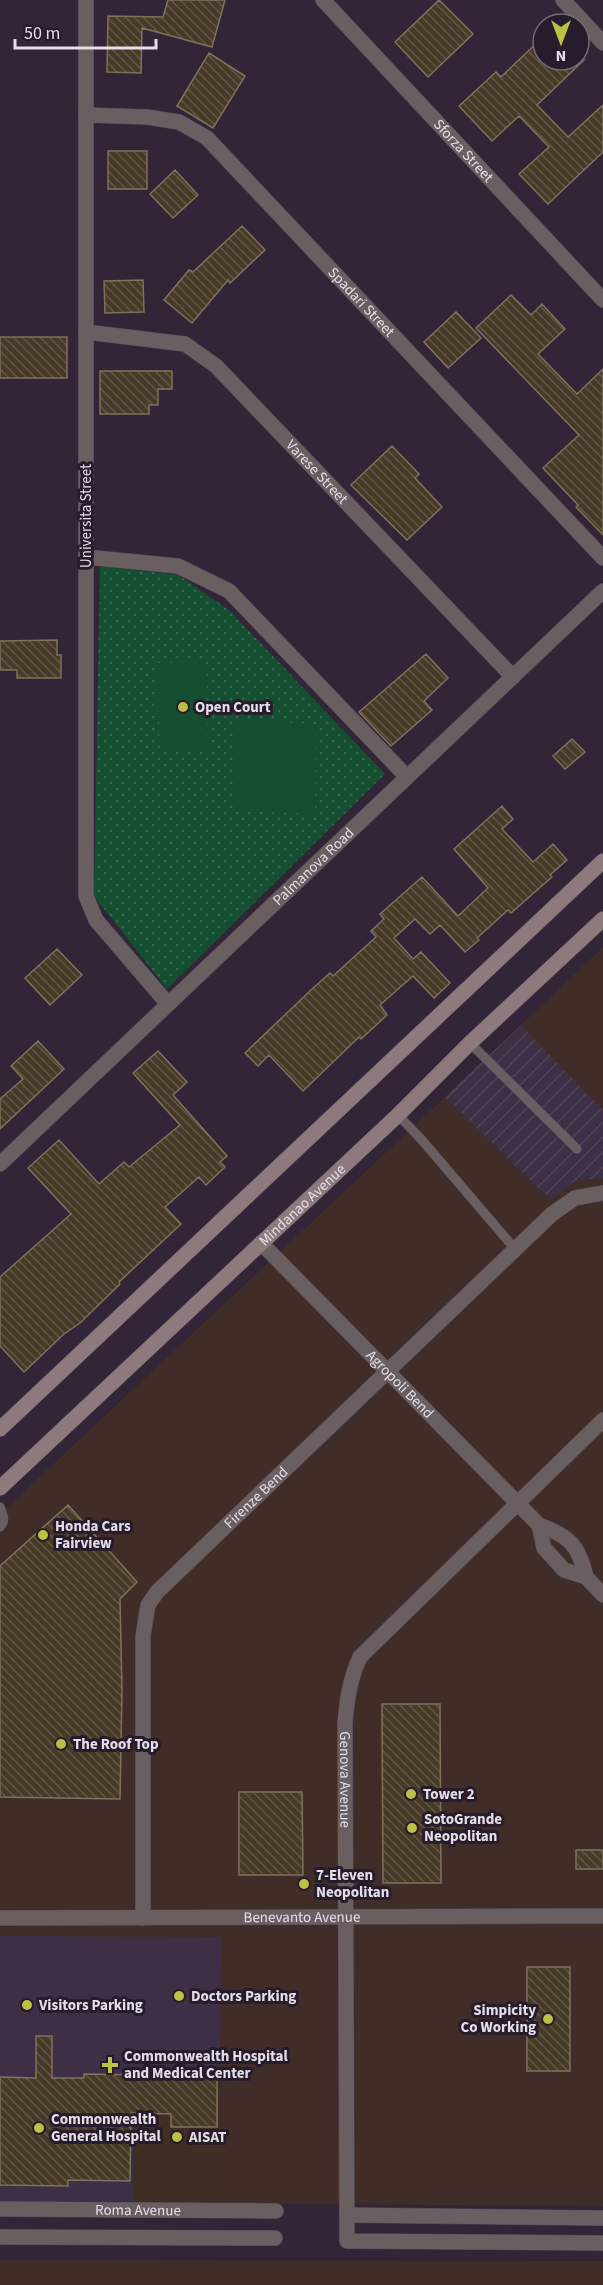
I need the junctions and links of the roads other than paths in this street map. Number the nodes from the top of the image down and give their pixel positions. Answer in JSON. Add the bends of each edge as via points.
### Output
{"nodes":[{"id":1,"x":86,"y":0,"type":"edge"},
{"id":2,"x":323,"y":0,"type":"edge"},
{"id":3,"x":570,"y":3,"type":"edge"},
{"id":4,"x":603,"y":43,"type":"edge"},
{"id":5,"x":86,"y":115,"type":"junction"},
{"id":6,"x":603,"y":300,"type":"edge"},
{"id":7,"x":86,"y":332,"type":"junction"},
{"id":8,"x":86,"y":557,"type":"junction"},
{"id":9,"x":603,"y":558,"type":"edge"},
{"id":10,"x":603,"y":591,"type":"edge"},
{"id":11,"x":513,"y":677,"type":"junction"},
{"id":12,"x":407,"y":777,"type":"junction"},
{"id":13,"x":603,"y":861,"type":"edge"},
{"id":14,"x":603,"y":919,"type":"edge"},
{"id":15,"x":168,"y":1004,"type":"junction"},
{"id":16,"x":470,"y":1043,"type":"junction"},
{"id":17,"x":398,"y":1115,"type":"junction"},
{"id":18,"x":577,"y":1149,"type":"dead end"},
{"id":19,"x":0,"y":1164,"type":"edge"},
{"id":20,"x":603,"y":1193,"type":"edge"},
{"id":21,"x":261,"y":1243,"type":"junction"},
{"id":22,"x":515,"y":1249,"type":"junction"},
{"id":23,"x":387,"y":1371,"type":"junction"},
{"id":24,"x":603,"y":1420,"type":"edge"},
{"id":25,"x":0,"y":1430,"type":"edge"},
{"id":26,"x":0,"y":1488,"type":"edge"},
{"id":27,"x":518,"y":1503,"type":"junction"},
{"id":28,"x":0,"y":1508,"type":"edge"},
{"id":29,"x":539,"y":1525,"type":"junction"},
{"id":30,"x":0,"y":1527,"type":"edge"},
{"id":31,"x":585,"y":1577,"type":"junction"},
{"id":32,"x":603,"y":1595,"type":"edge"},
{"id":33,"x":603,"y":1916,"type":"edge"},
{"id":34,"x":346,"y":1917,"type":"junction"},
{"id":35,"x":0,"y":1918,"type":"edge"},
{"id":36,"x":143,"y":1918,"type":"junction"},
{"id":37,"x":0,"y":2209,"type":"edge"},
{"id":38,"x":276,"y":2211,"type":"dead end"},
{"id":39,"x":346,"y":2215,"type":"junction"},
{"id":40,"x":603,"y":2218,"type":"edge"},
{"id":41,"x":0,"y":2237,"type":"edge"},
{"id":42,"x":275,"y":2238,"type":"dead end"},
{"id":43,"x":603,"y":2243,"type":"edge"}],
"edges":[{"from":1,"to":5,"type":"street","name":"Universita Street"},
{"from":2,"to":6,"type":"street","name":"Sforza Street"},
{"from":3,"to":4,"type":"street"},
{"from":5,"to":7,"type":"street","name":"Universita Street"},
{"from":5,"to":9,"type":"street","name":"Spadari Street","via":[[179,122],[207,138]]},
{"from":7,"to":8,"type":"street","name":"Universita Street"},
{"from":7,"to":11,"type":"street","name":"Varese Street","via":[[185,344],[216,366]]},
{"from":8,"to":12,"type":"street","via":[[178,566],[229,591]]},
{"from":8,"to":15,"type":"street","name":"Universita Street","via":[[86,896],[96,920]]},
{"from":10,"to":11,"type":"street","name":"Palmanova Road"},
{"from":11,"to":12,"type":"street","name":"Palmanova Road"},
{"from":12,"to":15,"type":"street","name":"Palmanova Road"},
{"from":13,"to":25,"type":"main road"},
{"from":14,"to":16,"type":"main road","name":"Mindanao Avenue"},
{"from":15,"to":19,"type":"street","name":"Palmanova Road"},
{"from":16,"to":17,"type":"main road","name":"Mindanao Avenue"},
{"from":16,"to":18,"type":"lane"},
{"from":17,"to":21,"type":"main road","name":"Mindanao Avenue"},
{"from":17,"to":22,"type":"lane"},
{"from":20,"to":22,"type":"street","name":"Firenze Bend","via":[[574,1198]]},
{"from":21,"to":23,"type":"street","name":"Agropoli Bend"},
{"from":21,"to":26,"type":"main road","name":"Mindanao Avenue"},
{"from":22,"to":23,"type":"street","name":"Firenze Bend"},
{"from":23,"to":27,"type":"street","name":"Agropoli Bend"},
{"from":23,"to":36,"type":"street","name":"Firenze Bend","via":[[147,1605],[143,1636]]},
{"from":24,"to":27,"type":"street","name":"Genova Avenue"},
{"from":27,"to":29,"type":"street","name":"Agropoli Bend"},
{"from":27,"to":34,"type":"street","name":"Genova Avenue","via":[[373,1643],[352,1674],[345,1723]]},
{"from":28,"to":30,"type":"lane","via":[[4,1516]]},
{"from":29,"to":31,"type":"street","name":"Agropoli Bend","via":[[544,1548],[564,1570]]},
{"from":29,"to":31,"type":"street","name":"Agropoli Bend","via":[[561,1533],[581,1555]]},
{"from":31,"to":32,"type":"street","name":"Agropoli Bend"},
{"from":33,"to":34,"type":"street","name":"Benevanto Avenue"},
{"from":34,"to":36,"type":"street","name":"Benevanto Avenue"},
{"from":34,"to":39,"type":"street","name":"Genova Avenue"},
{"from":35,"to":36,"type":"street","name":"Benevanto Avenue"},
{"from":37,"to":38,"type":"street","name":"Roma Avenue"},
{"from":39,"to":40,"type":"street"},
{"from":39,"to":43,"type":"street","name":"Genova Avenue","via":[[346,2241]]},
{"from":41,"to":42,"type":"street","name":"Roma Avenue"}]}
